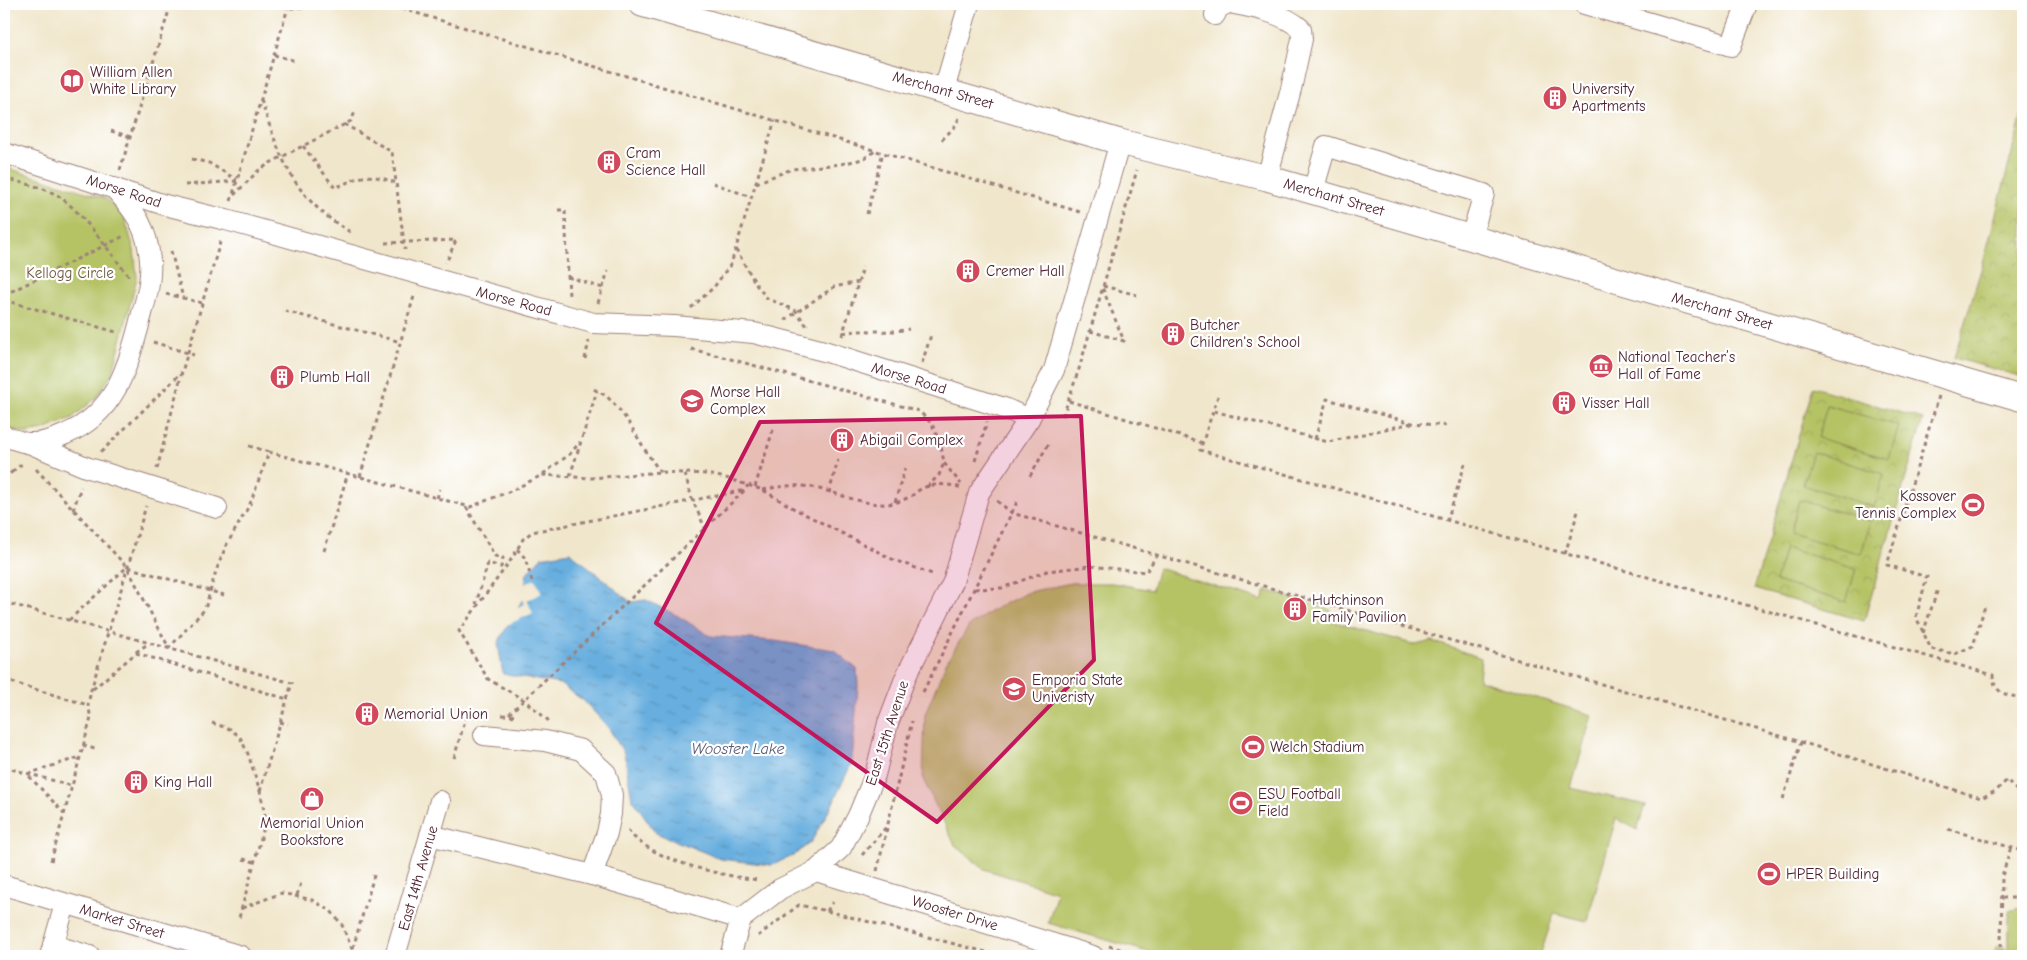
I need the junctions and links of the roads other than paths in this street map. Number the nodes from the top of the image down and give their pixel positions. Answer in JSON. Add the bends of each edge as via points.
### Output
{"nodes":[{"id":1,"x":642,"y":4,"type":"edge"},
{"id":2,"x":969,"y":4,"type":"edge"},
{"id":3,"x":1234,"y":4,"type":"edge"},
{"id":4,"x":1584,"y":4,"type":"edge"},
{"id":5,"x":1747,"y":4,"type":"edge"},
{"id":6,"x":944,"y":90,"type":"junction"},
{"id":7,"x":1120,"y":142,"type":"junction"},
{"id":8,"x":4,"y":153,"type":"edge"},
{"id":9,"x":1267,"y":178,"type":"junction"},
{"id":10,"x":114,"y":187,"type":"junction"},
{"id":11,"x":1314,"y":191,"type":"junction"},
{"id":12,"x":1472,"y":238,"type":"junction"},
{"id":13,"x":2023,"y":399,"type":"edge"},
{"id":14,"x":1029,"y":419,"type":"junction"},
{"id":15,"x":4,"y":436,"type":"edge"},
{"id":16,"x":29,"y":451,"type":"junction"},
{"id":17,"x":218,"y":508,"type":"dead end"},
{"id":18,"x":484,"y":735,"type":"dead end"},
{"id":19,"x":440,"y":801,"type":"dead end"},
{"id":20,"x":430,"y":835,"type":"junction"},
{"id":21,"x":816,"y":871,"type":"junction"},
{"id":22,"x":592,"y":875,"type":"junction"},
{"id":23,"x":4,"y":885,"type":"edge"},
{"id":24,"x":65,"y":904,"type":"junction"},
{"id":25,"x":741,"y":919,"type":"junction"},
{"id":26,"x":52,"y":951,"type":"edge"},
{"id":27,"x":90,"y":956,"type":"edge"},
{"id":28,"x":241,"y":956,"type":"edge"},
{"id":29,"x":395,"y":956,"type":"edge"},
{"id":30,"x":730,"y":956,"type":"edge"},
{"id":31,"x":1093,"y":956,"type":"edge"}],
"edges":[{"from":1,"to":6,"type":"main road","name":"Merchant Street"},
{"from":2,"to":6,"type":"street"},
{"from":3,"to":9,"type":"street","via":[[1255,8],[1295,23],[1302,29],[1291,89]]},
{"from":4,"to":5,"type":"street","via":[[1731,46]]},
{"from":6,"to":7,"type":"main road","name":"Merchant Street"},
{"from":7,"to":9,"type":"main road","name":"Merchant Street"},
{"from":7,"to":14,"type":"street","name":"East 15th Avenue","via":[[1054,370]]},
{"from":8,"to":10,"type":"street","name":"Morse Road"},
{"from":9,"to":11,"type":"main road","name":"Merchant Street"},
{"from":10,"to":14,"type":"street","name":"Morse Road","via":[[165,205],[593,323],[674,326],[763,336],[824,351],[1004,408]]},
{"from":10,"to":16,"type":"street","via":[[136,212],[150,261],[148,290],[136,337],[121,382],[95,417],[78,429]]},
{"from":11,"to":12,"type":"main road","name":"Merchant Street"},
{"from":11,"to":12,"type":"street","via":[[1326,146],[1484,194]]},
{"from":12,"to":13,"type":"main road","name":"Merchant Street"},
{"from":14,"to":21,"type":"street","name":"East 15th Avenue","via":[[979,493],[954,582],[906,676],[888,723],[875,775],[858,816],[841,848]]},
{"from":15,"to":16,"type":"street"},
{"from":16,"to":17,"type":"street"},
{"from":18,"to":22,"type":"street","via":[[545,741],[581,750],[606,773],[612,795],[611,814]]},
{"from":19,"to":20,"type":"street","name":"East 14th Avenue"},
{"from":20,"to":22,"type":"street"},
{"from":20,"to":29,"type":"street","name":"East 14th Avenue"},
{"from":21,"to":25,"type":"street","name":"East 15th Avenue","via":[[780,889]]},
{"from":21,"to":31,"type":"street","name":"Wooster Drive"},
{"from":22,"to":25,"type":"street"},
{"from":23,"to":24,"type":"street","name":"Market Street"},
{"from":24,"to":26,"type":"street"},
{"from":24,"to":28,"type":"street","name":"Market Street"},
{"from":25,"to":30,"type":"street"},
{"from":26,"to":27,"type":"street"}]}
